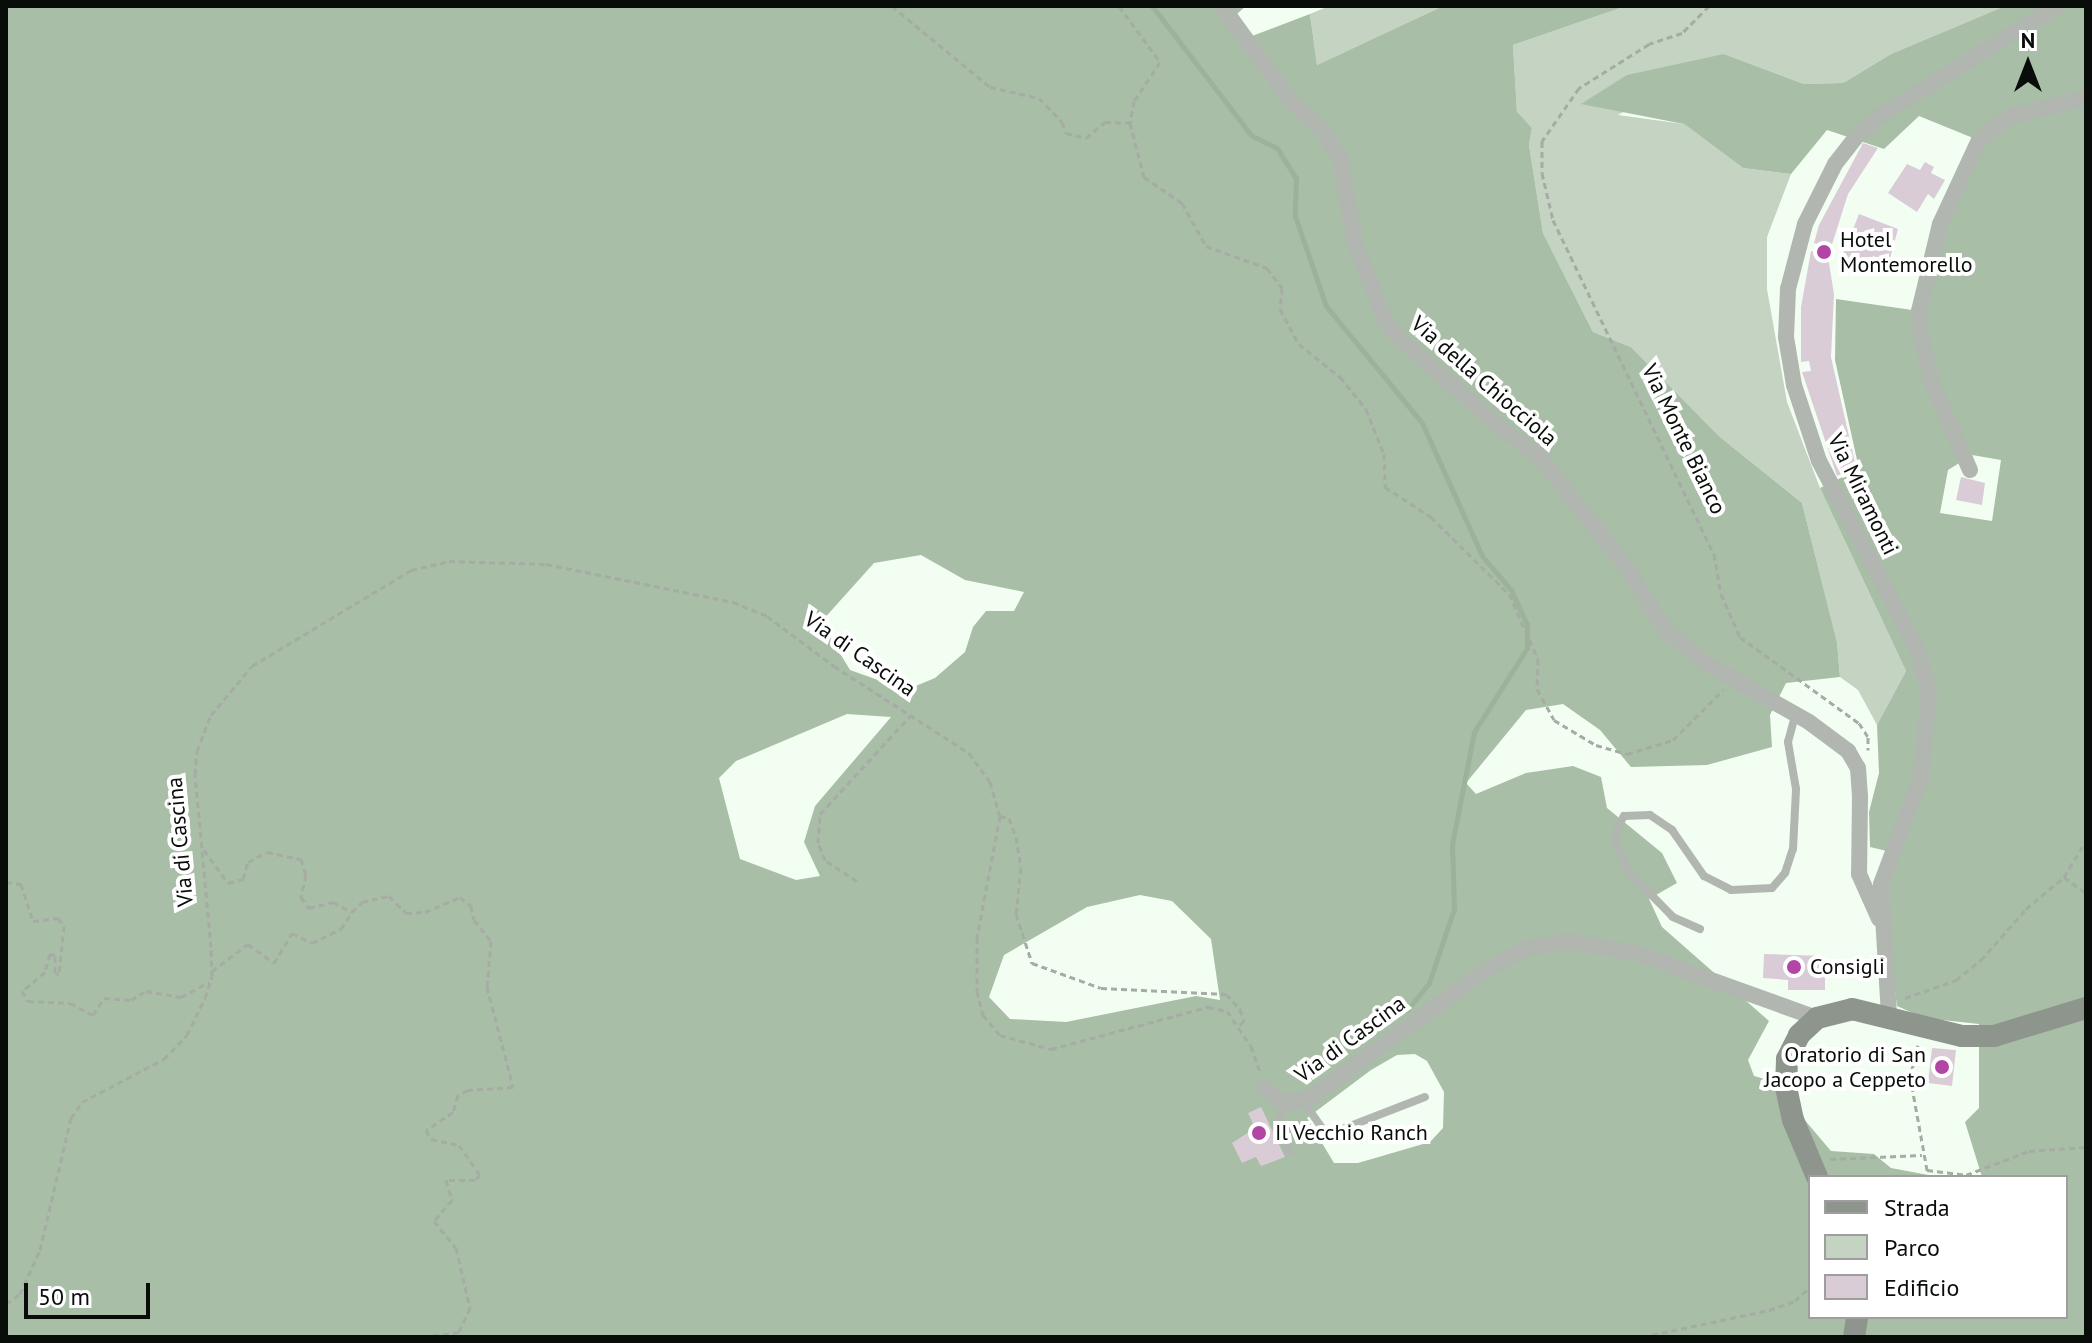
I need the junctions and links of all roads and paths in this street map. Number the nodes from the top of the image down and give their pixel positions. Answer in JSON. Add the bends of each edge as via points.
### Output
{"nodes":[{"id":1,"x":892,"y":6,"type":"edge"},
{"id":2,"x":1119,"y":6,"type":"edge"},
{"id":3,"x":1222,"y":6,"type":"edge"},
{"id":4,"x":1709,"y":6,"type":"edge"},
{"id":5,"x":2057,"y":6,"type":"edge"},
{"id":6,"x":2086,"y":98,"type":"edge"},
{"id":7,"x":1130,"y":123,"type":"junction"},
{"id":8,"x":1970,"y":470,"type":"dead end"},
{"id":9,"x":1745,"y":685,"type":"junction"},
{"id":10,"x":1796,"y":714,"type":"junction"},
{"id":11,"x":910,"y":716,"type":"junction"},
{"id":12,"x":1868,"y":758,"type":"dead end"},
{"id":13,"x":1000,"y":816,"type":"junction"},
{"id":14,"x":2086,"y":841,"type":"edge"},
{"id":15,"x":204,"y":850,"type":"junction"},
{"id":16,"x":2064,"y":877,"type":"junction"},
{"id":17,"x":857,"y":881,"type":"dead end"},
{"id":18,"x":6,"y":882,"type":"edge"},
{"id":19,"x":2086,"y":893,"type":"edge"},
{"id":20,"x":352,"y":912,"type":"junction"},
{"id":21,"x":1879,"y":919,"type":"junction"},
{"id":22,"x":1700,"y":929,"type":"dead end"},
{"id":23,"x":212,"y":971,"type":"junction"},
{"id":24,"x":210,"y":982,"type":"junction"},
{"id":25,"x":1889,"y":1005,"type":"junction"},
{"id":26,"x":2086,"y":1008,"type":"edge"},
{"id":27,"x":1817,"y":1018,"type":"junction"},
{"id":28,"x":1238,"y":1026,"type":"junction"},
{"id":29,"x":1923,"y":1026,"type":"junction"},
{"id":30,"x":1264,"y":1088,"type":"joint"},
{"id":31,"x":1425,"y":1097,"type":"dead end"},
{"id":32,"x":1303,"y":1101,"type":"junction"},
{"id":33,"x":1284,"y":1103,"type":"junction"},
{"id":34,"x":2086,"y":1147,"type":"edge"},
{"id":35,"x":1290,"y":1153,"type":"dead end"},
{"id":36,"x":1922,"y":1155,"type":"junction"},
{"id":37,"x":1815,"y":1172,"type":"edge"},
{"id":38,"x":1948,"y":1175,"type":"edge"},
{"id":39,"x":1966,"y":1175,"type":"edge"},
{"id":40,"x":1808,"y":1289,"type":"edge"},
{"id":41,"x":6,"y":1304,"type":"edge"},
{"id":42,"x":425,"y":1337,"type":"edge"},
{"id":43,"x":1642,"y":1337,"type":"edge"}],
"edges":[{"from":1,"to":7,"type":"path","via":[[990,87],[1039,98],[1066,133],[1086,138],[1105,122]]},
{"from":2,"to":7,"type":"path","via":[[1160,62],[1134,101]]},
{"from":3,"to":9,"type":"street","name":"Via della Chiocciola","via":[[1290,100],[1323,131],[1340,157],[1355,243],[1391,329],[1539,456],[1627,568],[1667,632]]},
{"from":4,"to":12,"type":"path","name":"Via Monte Bianco","via":[[1682,33],[1649,44],[1579,88],[1542,141],[1542,173],[1553,220],[1714,554],[1721,594],[1740,637],[1859,723],[1868,737]]},
{"from":5,"to":21,"type":"street","name":"Via Miramonti","via":[[1884,113],[1856,137],[1814,204],[1792,267],[1786,337],[1806,424],[1819,461],[1917,649],[1929,690],[1927,752],[1887,859]]},
{"from":6,"to":8,"type":"street","via":[[2008,117],[1979,140],[1940,224],[1919,311],[1921,337],[1932,383]]},
{"from":7,"to":9,"type":"path","via":[[1144,177],[1182,203],[1206,246],[1267,268],[1282,288],[1280,309],[1299,344],[1340,377],[1366,409],[1384,454],[1385,487],[1431,517],[1509,594],[1538,659],[1537,689],[1554,720],[1596,745],[1627,754],[1673,740],[1719,693]]},
{"from":9,"to":10,"type":"street","name":"Via della Chiocciola"},
{"from":10,"to":21,"type":"street","name":"Via della Chiocciola","via":[[1848,751],[1858,768],[1859,874]]},
{"from":10,"to":22,"type":"lane","via":[[1788,742],[1796,789],[1793,849],[1785,873],[1772,888],[1731,890],[1704,876],[1672,830],[1650,815],[1624,816],[1617,828],[1615,842],[1629,872],[1673,917]]},
{"from":11,"to":13,"type":"path","name":"Via di Cascina","via":[[969,753],[990,782]]},
{"from":11,"to":15,"type":"path","name":"Via di Cascina","via":[[767,616],[733,602],[546,564],[449,561],[411,570],[252,666],[233,687],[211,715],[197,751]]},
{"from":11,"to":17,"type":"path","via":[[820,814],[818,843],[825,860]]},
{"from":13,"to":28,"type":"path","via":[[1009,818],[1016,837],[1021,868],[1016,914],[1032,963],[1101,988],[1226,994],[1240,1009],[1244,1021]]},
{"from":13,"to":28,"type":"path","name":"Via di Cascina","via":[[976,952],[983,1015],[1000,1035],[1051,1049],[1208,1007],[1227,1011]]},
{"from":14,"to":16,"type":"path"},
{"from":15,"to":20,"type":"path","via":[[228,883],[243,879],[252,858],[267,852],[301,859],[306,875],[301,897],[309,908],[333,902]]},
{"from":15,"to":23,"type":"path","name":"Via di Cascina"},
{"from":16,"to":19,"type":"path"},
{"from":16,"to":25,"type":"path","via":[[1956,980]]},
{"from":18,"to":24,"type":"path","via":[[21,884],[33,921],[58,918],[64,926],[59,974],[55,955],[50,954],[45,972],[22,991],[28,1001],[70,1003],[93,1015],[104,998],[131,1000],[146,991],[181,997]]},
{"from":20,"to":23,"type":"path","via":[[341,929],[312,943],[292,933],[274,963],[248,944]]},
{"from":20,"to":42,"type":"path","via":[[384,896],[406,913],[425,912],[460,897],[491,941],[487,987],[513,1087],[468,1090],[458,1095],[453,1112],[426,1130],[431,1139],[459,1145],[480,1175],[475,1180],[446,1180],[452,1200],[434,1221],[456,1248],[470,1308],[459,1332]]},
{"from":21,"to":25,"type":"street","name":"Via Miramonti"},
{"from":23,"to":24,"type":"path","name":"Via di Cascina"},
{"from":24,"to":41,"type":"path","name":"Via di Cascina","via":[[187,1035],[164,1059],[82,1102],[71,1118],[40,1250],[20,1294]]},
{"from":25,"to":27,"type":"street"},
{"from":25,"to":29,"type":"street"},
{"from":26,"to":29,"type":"street","via":[[1994,1036],[1962,1036]]},
{"from":27,"to":32,"type":"street","name":"Via di Cascina","via":[[1636,953],[1566,941],[1525,949],[1483,972]]},
{"from":27,"to":37,"type":"street","via":[[1799,1035],[1787,1059],[1786,1088]]},
{"from":28,"to":30,"type":"path","name":"Via di Cascina","via":[[1251,1046]]},
{"from":29,"to":36,"type":"path","via":[[1910,1076],[1923,1131]]},
{"from":30,"to":33,"type":"street","name":"Via di Cascina"},
{"from":31,"to":32,"type":"lane","via":[[1327,1135]]},
{"from":32,"to":33,"type":"street","name":"Via di Cascina"},
{"from":33,"to":35,"type":"lane","via":[[1277,1127]]},
{"from":34,"to":39,"type":"path","via":[[2029,1151]]},
{"from":36,"to":37,"type":"path","via":[[1825,1159]]},
{"from":36,"to":38,"type":"path","via":[[1934,1174]]},
{"from":40,"to":43,"type":"path","via":[[1795,1301],[1769,1310]]}]}
